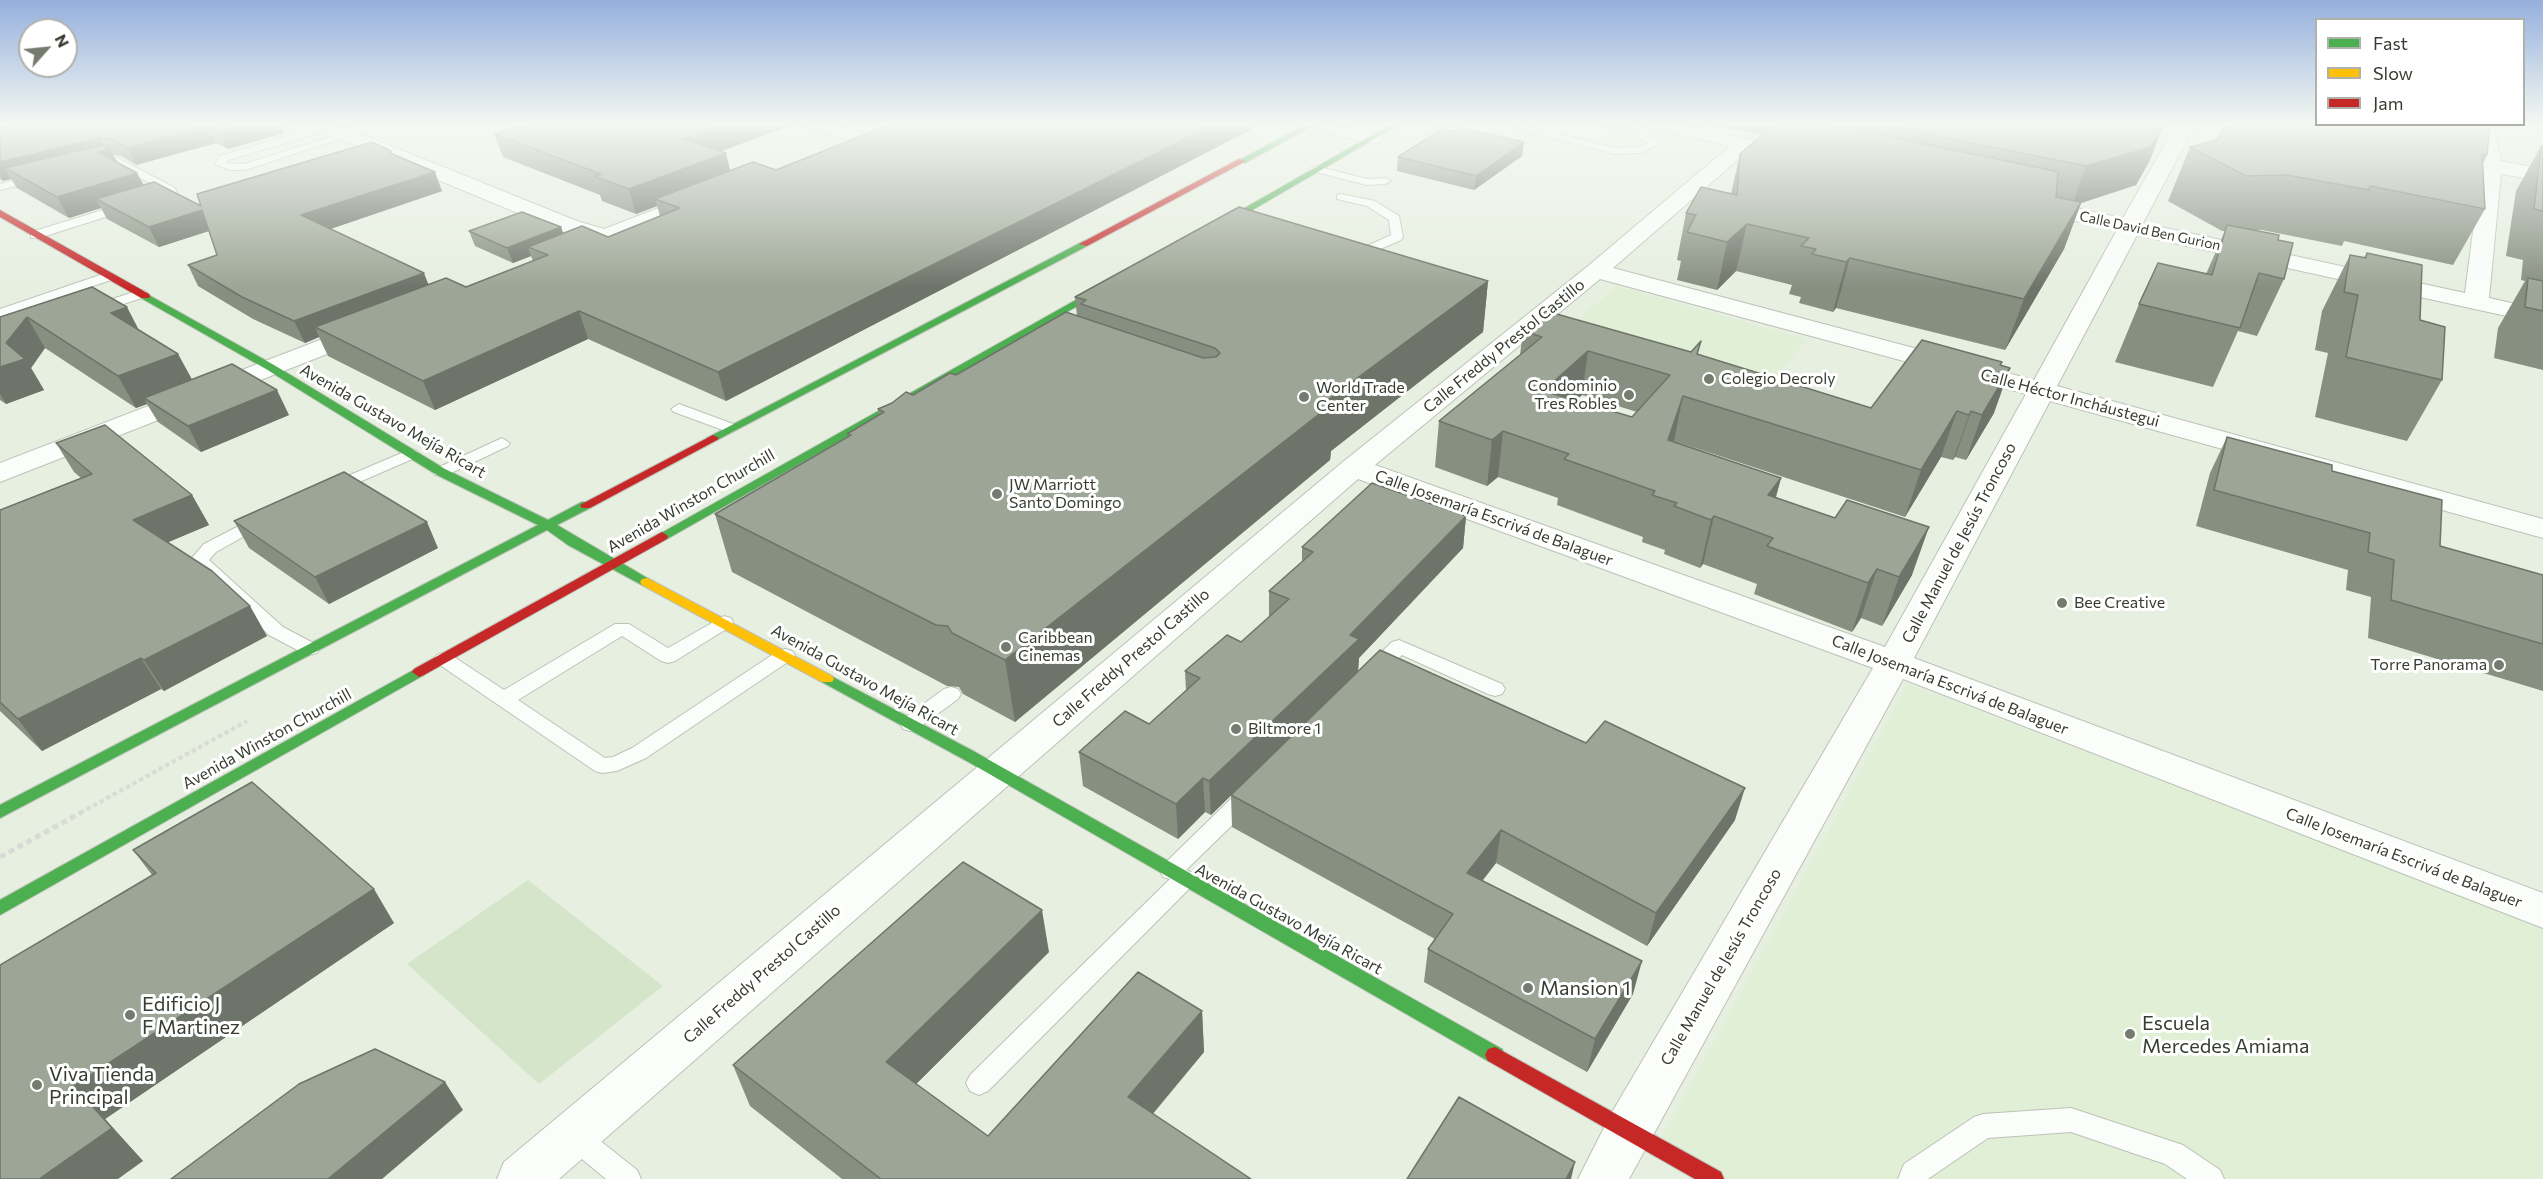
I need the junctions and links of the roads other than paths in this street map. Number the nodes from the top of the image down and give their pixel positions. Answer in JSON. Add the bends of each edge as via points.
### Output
{"nodes":[{"id":1,"x":34,"y":178,"type":"edge"},
{"id":2,"x":148,"y":178,"type":"edge"},
{"id":3,"x":452,"y":178,"type":"edge"},
{"id":4,"x":1206,"y":178,"type":"edge"},
{"id":5,"x":1301,"y":178,"type":"edge"},
{"id":6,"x":1351,"y":178,"type":"edge"},
{"id":7,"x":1704,"y":178,"type":"edge"},
{"id":8,"x":2156,"y":178,"type":"edge"},
{"id":9,"x":2491,"y":178,"type":"edge"},
{"id":10,"x":1385,"y":181,"type":"dead end"},
{"id":11,"x":0,"y":187,"type":"edge"},
{"id":12,"x":727,"y":189,"type":"edge"},
{"id":13,"x":1341,"y":197,"type":"dead end"},
{"id":14,"x":2013,"y":201,"type":"edge"},
{"id":15,"x":0,"y":213,"type":"edge"},
{"id":16,"x":1229,"y":220,"type":"junction"},
{"id":17,"x":1251,"y":226,"type":"edge"},
{"id":18,"x":2130,"y":226,"type":"junction"},
{"id":19,"x":35,"y":235,"type":"junction"},
{"id":20,"x":1199,"y":236,"type":"edge"},
{"id":21,"x":605,"y":237,"type":"junction"},
{"id":22,"x":1336,"y":249,"type":"edge"},
{"id":23,"x":538,"y":263,"type":"edge"},
{"id":24,"x":1596,"y":271,"type":"junction"},
{"id":25,"x":1129,"y":274,"type":"edge"},
{"id":26,"x":109,"y":276,"type":"junction"},
{"id":27,"x":140,"y":294,"type":"junction"},
{"id":28,"x":2476,"y":303,"type":"junction"},
{"id":29,"x":0,"y":314,"type":"edge"},
{"id":30,"x":75,"y":316,"type":"edge"},
{"id":31,"x":2543,"y":317,"type":"edge"},
{"id":32,"x":382,"y":324,"type":"edge"},
{"id":33,"x":1014,"y":337,"type":"junction"},
{"id":34,"x":1036,"y":345,"type":"edge"},
{"id":35,"x":270,"y":367,"type":"junction"},
{"id":36,"x":2042,"y":390,"type":"junction"},
{"id":37,"x":894,"y":405,"type":"junction"},
{"id":38,"x":679,"y":410,"type":"dead end"},
{"id":39,"x":909,"y":419,"type":"edge"},
{"id":40,"x":731,"y":428,"type":"junction"},
{"id":41,"x":502,"y":443,"type":"dead end"},
{"id":42,"x":411,"y":453,"type":"junction"},
{"id":43,"x":783,"y":467,"type":"junction"},
{"id":44,"x":1354,"y":467,"type":"junction"},
{"id":45,"x":806,"y":471,"type":"edge"},
{"id":46,"x":441,"y":472,"type":"junction"},
{"id":47,"x":0,"y":473,"type":"edge"},
{"id":48,"x":315,"y":496,"type":"edge"},
{"id":49,"x":273,"y":514,"type":"edge"},
{"id":50,"x":548,"y":525,"type":"junction"},
{"id":51,"x":2543,"y":530,"type":"edge"},
{"id":52,"x":614,"y":563,"type":"junction"},
{"id":53,"x":724,"y":622,"type":"junction"},
{"id":54,"x":310,"y":649,"type":"junction"},
{"id":55,"x":785,"y":655,"type":"junction"},
{"id":56,"x":444,"y":659,"type":"junction"},
{"id":57,"x":1894,"y":663,"type":"junction"},
{"id":58,"x":1357,"y":687,"type":"edge"},
{"id":59,"x":1495,"y":689,"type":"dead end"},
{"id":60,"x":951,"y":694,"type":"dead end"},
{"id":61,"x":504,"y":699,"type":"junction"},
{"id":62,"x":910,"y":724,"type":"junction"},
{"id":63,"x":998,"y":773,"type":"junction"},
{"id":64,"x":1264,"y":779,"type":"edge"},
{"id":65,"x":0,"y":812,"type":"edge"},
{"id":66,"x":1178,"y":875,"type":"junction"},
{"id":67,"x":0,"y":908,"type":"edge"},
{"id":68,"x":2543,"y":911,"type":"edge"},
{"id":69,"x":979,"y":1083,"type":"dead end"},
{"id":70,"x":1628,"y":1130,"type":"junction"},
{"id":71,"x":574,"y":1136,"type":"junction"},
{"id":72,"x":522,"y":1179,"type":"edge"},
{"id":73,"x":627,"y":1179,"type":"edge"},
{"id":74,"x":1603,"y":1179,"type":"edge"},
{"id":75,"x":1714,"y":1179,"type":"edge"},
{"id":76,"x":1912,"y":1179,"type":"edge"},
{"id":77,"x":2210,"y":1179,"type":"edge"}],
"edges":[{"from":1,"to":11,"type":"lane"},
{"from":2,"to":19,"type":"lane","via":[[171,191]]},
{"from":3,"to":21,"type":"street"},
{"from":4,"to":40,"type":"main road"},
{"from":5,"to":16,"type":"main road"},
{"from":6,"to":10,"type":"lane"},
{"from":7,"to":24,"type":"street","name":"Calle Freddy Prestol Castillo"},
{"from":8,"to":18,"type":"street","name":"Calle Manuel de Jesús Troncoso"},
{"from":9,"to":28,"type":"street"},
{"from":12,"to":21,"type":"street"},
{"from":13,"to":22,"type":"lane","via":[[1371,203],[1395,219],[1397,237],[1370,249]]},
{"from":14,"to":18,"type":"street","name":"Calle David Ben Gurion"},
{"from":15,"to":19,"type":"main road","name":"Avenida Gustavo Mejía Ricart"},
{"from":16,"to":17,"type":"lane"},
{"from":16,"to":20,"type":"main road"},
{"from":18,"to":28,"type":"street","name":"Calle David Ben Gurion"},
{"from":18,"to":36,"type":"street","name":"Calle Manuel de Jesús Troncoso"},
{"from":19,"to":26,"type":"main road","name":"Avenida Gustavo Mejía Ricart"},
{"from":21,"to":23,"type":"street"},
{"from":24,"to":36,"type":"street","name":"Calle Héctor Incháustegui"},
{"from":24,"to":44,"type":"street","name":"Calle Freddy Prestol Castillo"},
{"from":25,"to":33,"type":"main road","name":"Avenida Winston Churchill"},
{"from":26,"to":27,"type":"main road","name":"Avenida Gustavo Mejía Ricart"},
{"from":26,"to":29,"type":"lane"},
{"from":27,"to":30,"type":"lane"},
{"from":27,"to":35,"type":"main road","name":"Avenida Gustavo Mejía Ricart"},
{"from":28,"to":31,"type":"street","name":"Calle David Ben Gurion"},
{"from":32,"to":35,"type":"street"},
{"from":33,"to":34,"type":"lane"},
{"from":33,"to":37,"type":"main road","name":"Avenida Winston Churchill"},
{"from":35,"to":42,"type":"main road","name":"Avenida Gustavo Mejía Ricart"},
{"from":35,"to":47,"type":"street"},
{"from":36,"to":51,"type":"street","name":"Calle Héctor Incháustegui"},
{"from":36,"to":57,"type":"street","name":"Calle Manuel de Jesús Troncoso"},
{"from":37,"to":39,"type":"lane"},
{"from":37,"to":43,"type":"main road","name":"Avenida Winston Churchill"},
{"from":38,"to":40,"type":"lane"},
{"from":40,"to":50,"type":"main road"},
{"from":41,"to":46,"type":"lane"},
{"from":42,"to":46,"type":"main road","name":"Avenida Gustavo Mejía Ricart"},
{"from":42,"to":48,"type":"lane"},
{"from":43,"to":45,"type":"lane"},
{"from":43,"to":52,"type":"main road","name":"Avenida Winston Churchill"},
{"from":44,"to":57,"type":"street","name":"Calle Josemaría Escrivá de Balaguer"},
{"from":44,"to":63,"type":"street","name":"Calle Freddy Prestol Castillo"},
{"from":46,"to":50,"type":"main road","name":"Avenida Gustavo Mejía Ricart"},
{"from":49,"to":54,"type":"lane","via":[[241,528],[199,560],[276,631]]},
{"from":50,"to":52,"type":"main road","name":"Avenida Gustavo Mejía Ricart"},
{"from":50,"to":54,"type":"main road"},
{"from":52,"to":53,"type":"main road","name":"Avenida Gustavo Mejía Ricart"},
{"from":52,"to":56,"type":"main road","name":"Avenida Winston Churchill"},
{"from":53,"to":55,"type":"main road","name":"Avenida Gustavo Mejía Ricart"},
{"from":53,"to":61,"type":"lane","via":[[668,657],[622,628]]},
{"from":54,"to":65,"type":"main road"},
{"from":55,"to":61,"type":"lane","via":[[617,764],[602,766]]},
{"from":55,"to":62,"type":"main road","name":"Avenida Gustavo Mejía Ricart"},
{"from":56,"to":61,"type":"lane"},
{"from":56,"to":67,"type":"main road","name":"Avenida Winston Churchill"},
{"from":57,"to":68,"type":"street","name":"Calle Josemaría Escrivá de Balaguer"},
{"from":57,"to":70,"type":"street","name":"Calle Manuel de Jesús Troncoso"},
{"from":58,"to":59,"type":"lane","via":[[1399,646]]},
{"from":60,"to":62,"type":"lane"},
{"from":62,"to":63,"type":"main road","name":"Avenida Gustavo Mejía Ricart"},
{"from":63,"to":66,"type":"main road","name":"Avenida Gustavo Mejía Ricart"},
{"from":63,"to":71,"type":"street","name":"Calle Freddy Prestol Castillo"},
{"from":64,"to":66,"type":"lane"},
{"from":66,"to":69,"type":"lane"},
{"from":66,"to":70,"type":"main road","name":"Avenida Gustavo Mejía Ricart"},
{"from":70,"to":74,"type":"street","name":"Calle Manuel de Jesús Troncoso"},
{"from":70,"to":75,"type":"main road","name":"Avenida Gustavo Mejía Ricart"},
{"from":71,"to":72,"type":"street","name":"Calle Freddy Prestol Castillo"},
{"from":71,"to":73,"type":"lane"},
{"from":76,"to":77,"type":"lane","via":[[1914,1173],[1983,1125],[2071,1120],[2173,1154]]}]}
